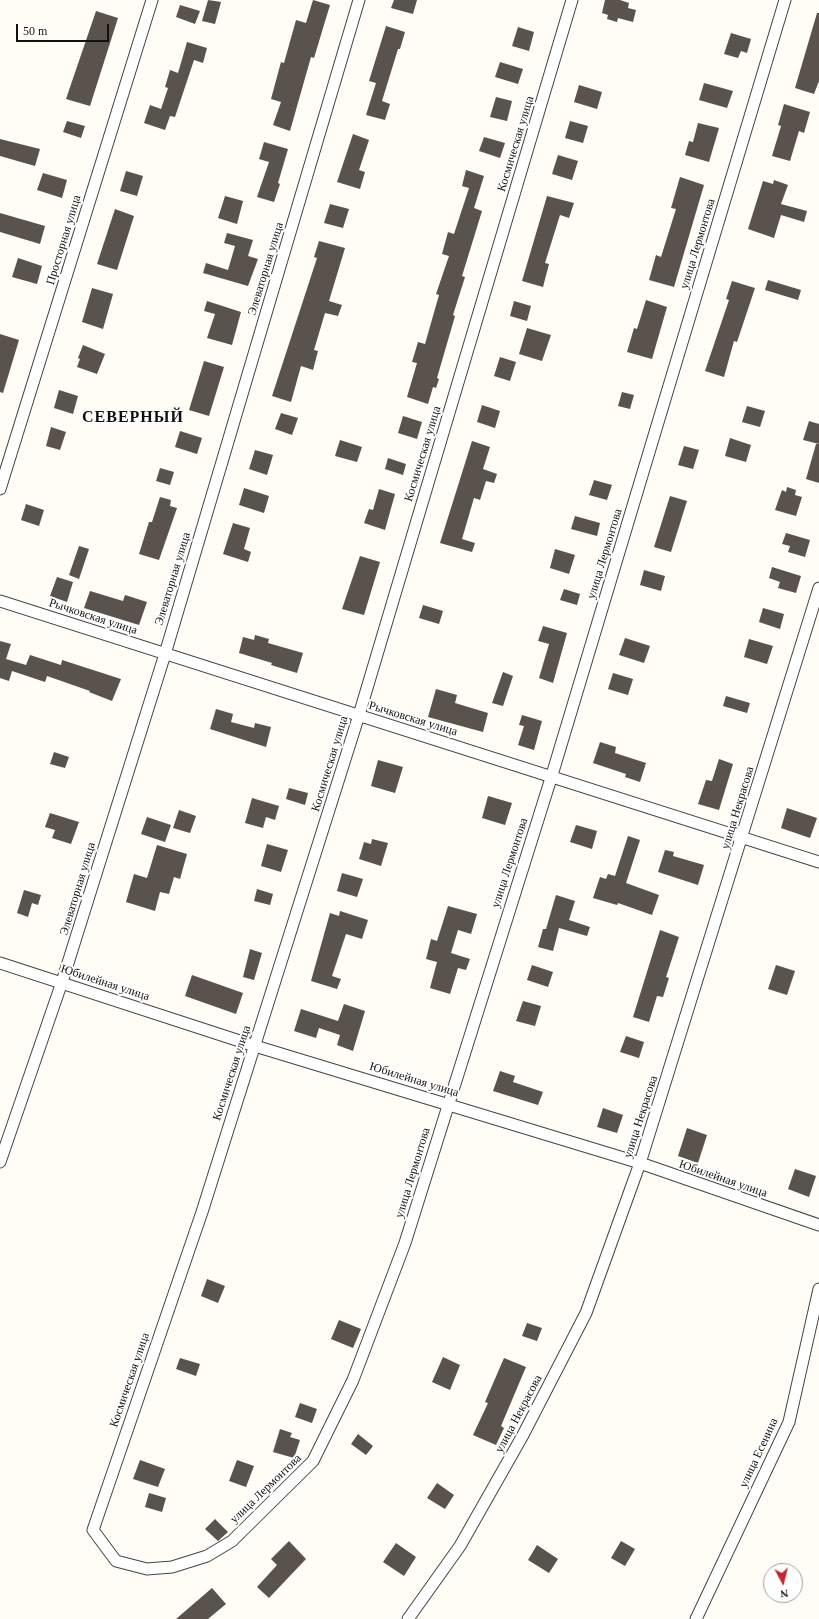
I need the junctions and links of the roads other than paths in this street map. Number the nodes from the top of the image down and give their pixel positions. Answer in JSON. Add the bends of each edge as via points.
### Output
{"nodes":[{"id":1,"x":152,"y":0,"type":"edge"},
{"id":2,"x":359,"y":0,"type":"edge"},
{"id":3,"x":572,"y":0,"type":"edge"},
{"id":4,"x":785,"y":0,"type":"edge"},
{"id":5,"x":0,"y":489,"type":"edge"},
{"id":6,"x":819,"y":588,"type":"edge"},
{"id":7,"x":0,"y":601,"type":"edge"},
{"id":8,"x":165,"y":654,"type":"junction"},
{"id":9,"x":359,"y":715,"type":"junction"},
{"id":10,"x":552,"y":775,"type":"junction"},
{"id":11,"x":742,"y":838,"type":"junction"},
{"id":12,"x":819,"y":862,"type":"edge"},
{"id":13,"x":0,"y":962,"type":"edge"},
{"id":14,"x":62,"y":982,"type":"junction"},
{"id":15,"x":255,"y":1046,"type":"junction"},
{"id":16,"x":448,"y":1104,"type":"junction"},
{"id":17,"x":0,"y":1162,"type":"edge"},
{"id":18,"x":640,"y":1163,"type":"junction"},
{"id":19,"x":819,"y":1225,"type":"edge"},
{"id":20,"x":819,"y":1290,"type":"edge"},
{"id":21,"x":93,"y":1530,"type":"joint"},
{"id":22,"x":408,"y":1619,"type":"edge"},
{"id":23,"x":696,"y":1619,"type":"edge"}],
"edges":[{"from":1,"to":5,"type":"street","name":"Просторная улица"},
{"from":2,"to":8,"type":"street","name":"Элеваторная улица"},
{"from":3,"to":9,"type":"street","name":"Космическая улица"},
{"from":4,"to":10,"type":"street","name":"улица Лермонтова"},
{"from":6,"to":11,"type":"street","name":"улица Некрасова"},
{"from":7,"to":8,"type":"street","name":"Рычковская улица"},
{"from":8,"to":9,"type":"street","name":"Рычковская улица"},
{"from":8,"to":14,"type":"street","name":"Элеваторная улица"},
{"from":9,"to":10,"type":"street","name":"Рычковская улица"},
{"from":9,"to":15,"type":"street","name":"Космическая улица"},
{"from":10,"to":11,"type":"street","name":"Рычковская улица"},
{"from":10,"to":16,"type":"street","name":"улица Лермонтова"},
{"from":11,"to":12,"type":"street","name":"Рычковская улица"},
{"from":11,"to":18,"type":"street","name":"улица Некрасова"},
{"from":13,"to":14,"type":"street","name":"Юбилейная улица"},
{"from":14,"to":15,"type":"street","name":"Юбилейная улица"},
{"from":14,"to":17,"type":"street","name":"Элеваторная улица"},
{"from":15,"to":16,"type":"street","name":"Юбилейная улица"},
{"from":15,"to":21,"type":"street","name":"Космическая улица","via":[[202,1212]]},
{"from":16,"to":18,"type":"street","name":"Юбилейная улица"},
{"from":16,"to":21,"type":"street","name":"улица Лермонтова","via":[[402,1250],[353,1380],[313,1461],[232,1541],[207,1556],[172,1567],[147,1569],[116,1561]]},
{"from":18,"to":19,"type":"street","name":"Юбилейная улица"},
{"from":18,"to":22,"type":"street","name":"улица Некрасова","via":[[586,1313],[523,1435],[460,1546]]},
{"from":20,"to":23,"type":"street","name":"улица Есенина","via":[[789,1422]]}]}
